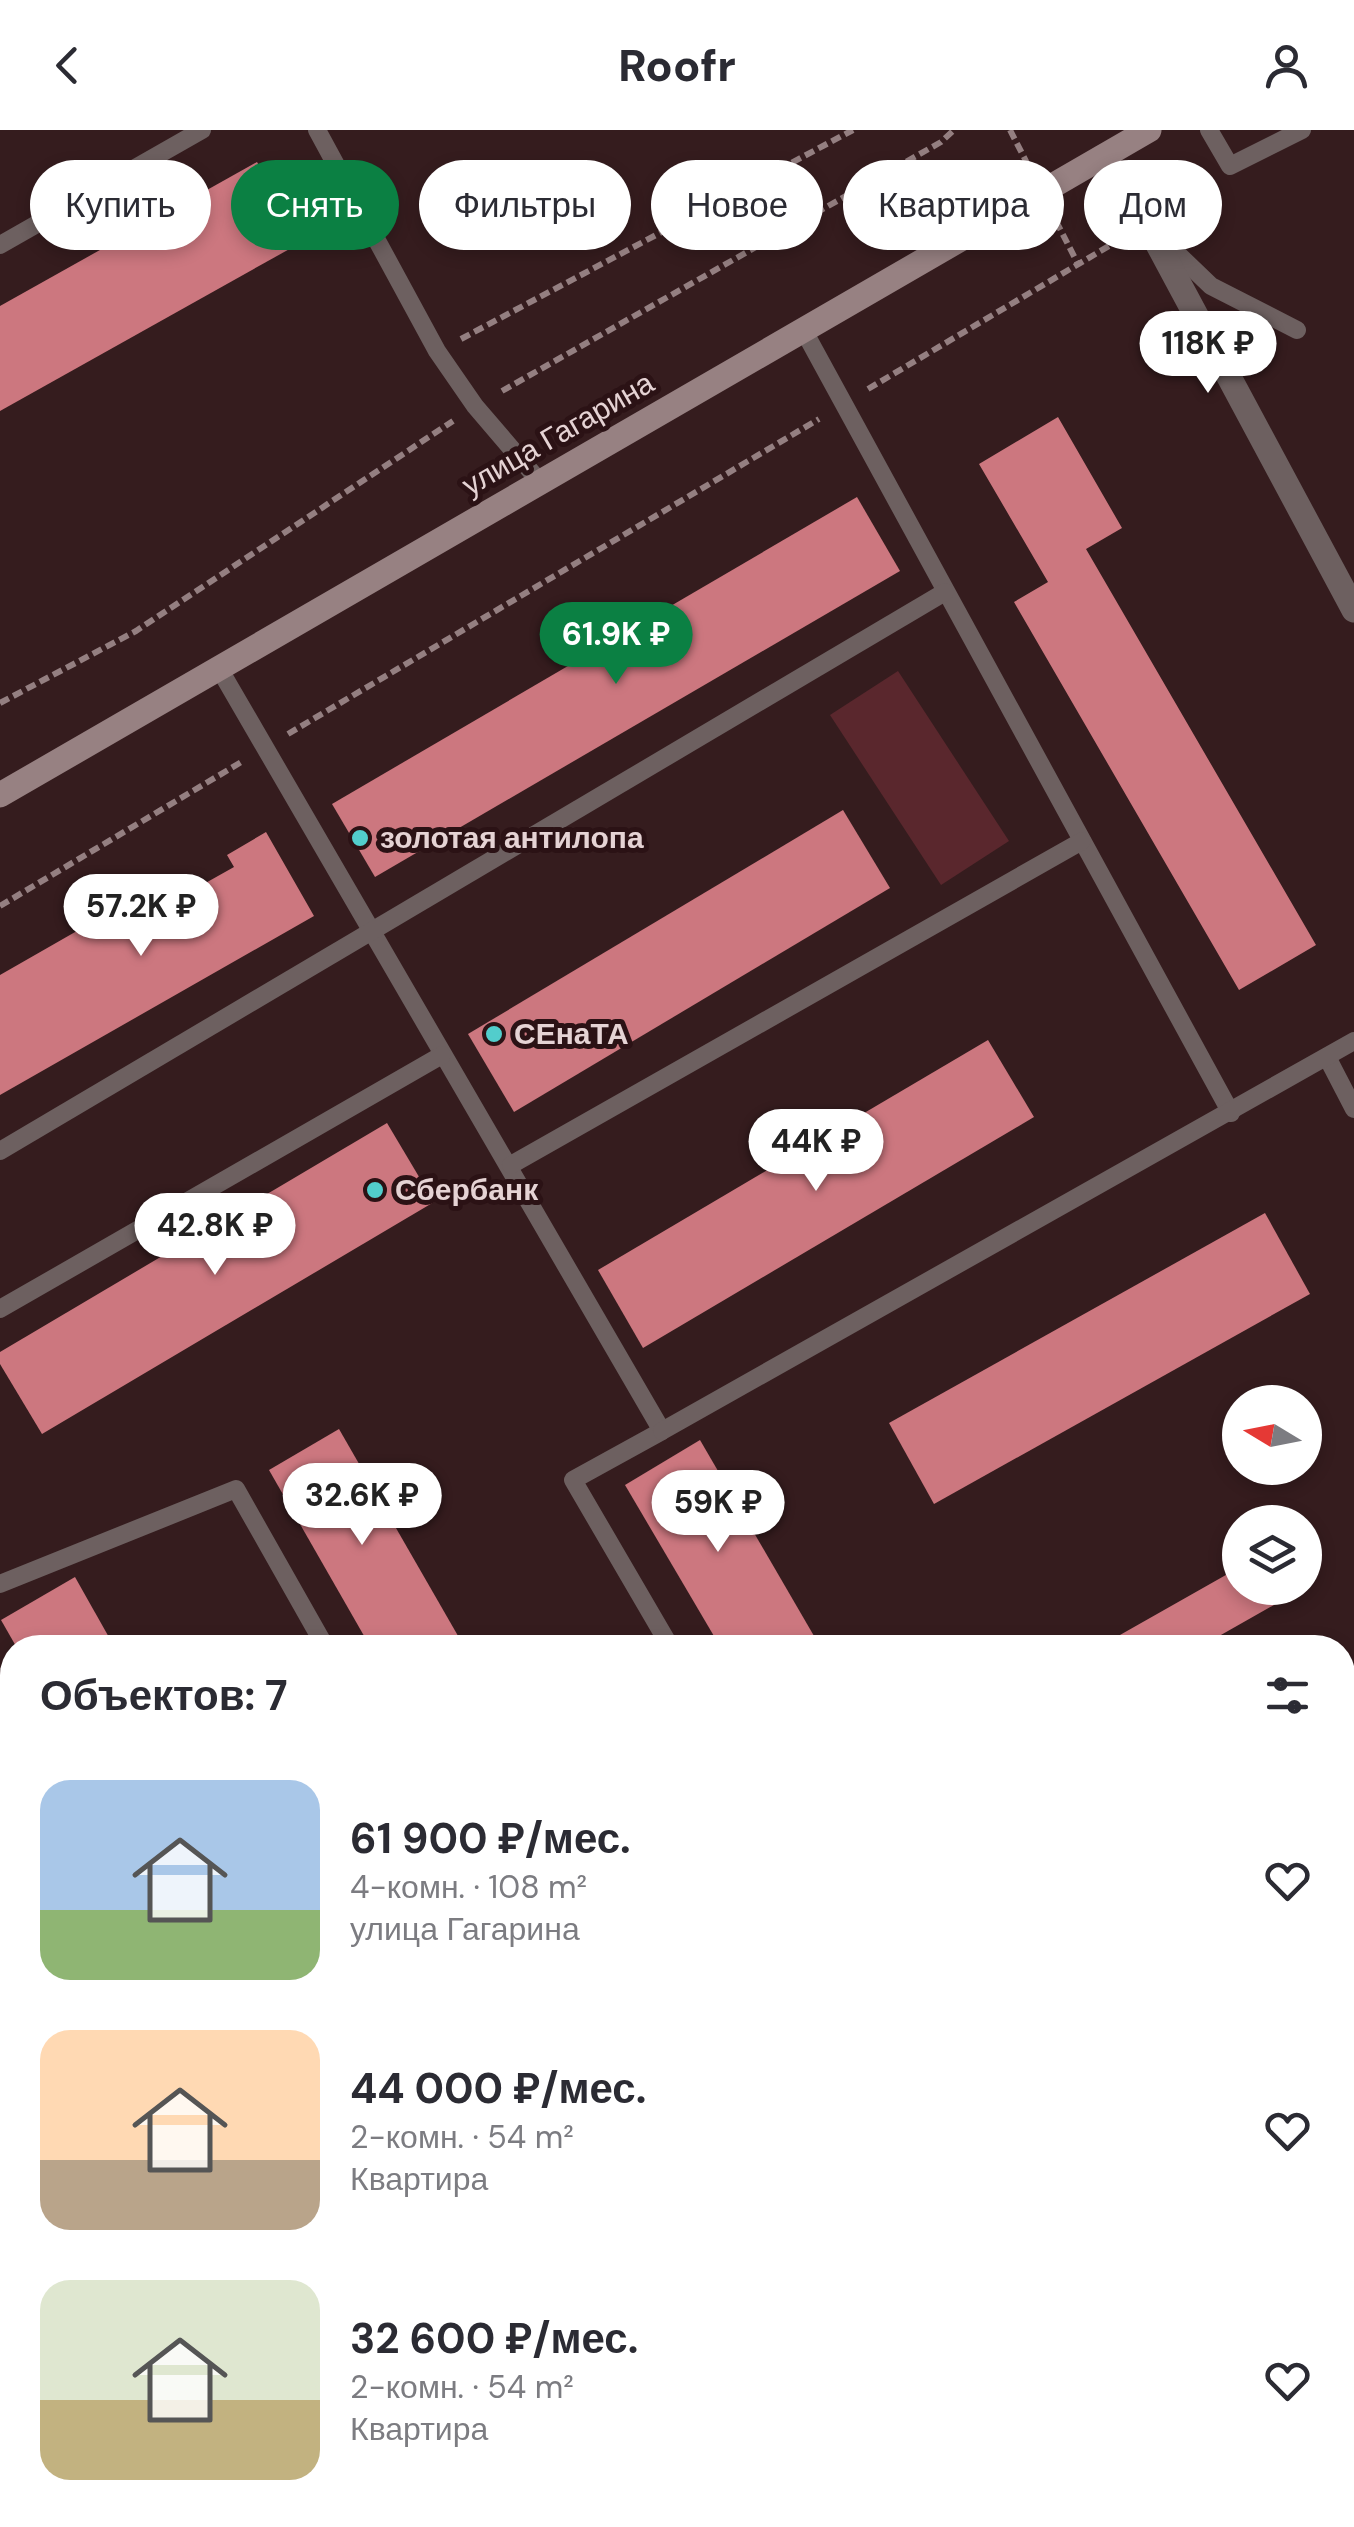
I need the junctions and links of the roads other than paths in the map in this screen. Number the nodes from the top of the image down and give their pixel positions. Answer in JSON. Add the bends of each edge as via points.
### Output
{"nodes":[{"id":1,"x":202,"y":130,"type":"edge"},
{"id":2,"x":317,"y":130,"type":"edge"},
{"id":3,"x":1208,"y":130,"type":"edge"},
{"id":4,"x":1302,"y":130,"type":"edge"},
{"id":5,"x":1139,"y":133,"type":"edge"},
{"id":6,"x":1103,"y":157,"type":"junction"},
{"id":7,"x":1105,"y":160,"type":"edge"},
{"id":8,"x":0,"y":245,"type":"edge"},
{"id":9,"x":1160,"y":250,"type":"edge"},
{"id":10,"x":1174,"y":250,"type":"edge"},
{"id":11,"x":804,"y":330,"type":"junction"},
{"id":12,"x":1297,"y":330,"type":"dead end"},
{"id":13,"x":540,"y":482,"type":"junction"},
{"id":14,"x":945,"y":592,"type":"junction"},
{"id":15,"x":1354,"y":610,"type":"edge"},
{"id":16,"x":220,"y":670,"type":"junction"},
{"id":17,"x":0,"y":795,"type":"edge"},
{"id":18,"x":1082,"y":841,"type":"junction"},
{"id":19,"x":376,"y":932,"type":"junction"},
{"id":20,"x":1354,"y":1041,"type":"edge"},
{"id":21,"x":442,"y":1055,"type":"junction"},
{"id":22,"x":1327,"y":1058,"type":"junction"},
{"id":23,"x":1354,"y":1109,"type":"edge"},
{"id":24,"x":1231,"y":1113,"type":"junction"},
{"id":25,"x":0,"y":1152,"type":"edge"},
{"id":26,"x":511,"y":1165,"type":"junction"},
{"id":27,"x":0,"y":1309,"type":"edge"},
{"id":28,"x":662,"y":1431,"type":"junction"},
{"id":29,"x":0,"y":1584,"type":"edge"},
{"id":30,"x":319,"y":1635,"type":"edge"},
{"id":31,"x":664,"y":1635,"type":"edge"}],
"edges":[{"from":1,"to":8,"type":"lane"},
{"from":2,"to":13,"type":"lane","via":[[438,352]]},
{"from":3,"to":4,"type":"lane","via":[[1230,166]]},
{"from":5,"to":6,"type":"main road","name":"улица Гагарина"},
{"from":6,"to":7,"type":"street"},
{"from":6,"to":11,"type":"main road","name":"улица Гагарина"},
{"from":9,"to":15,"type":"street"},
{"from":10,"to":12,"type":"lane","via":[[1212,286]]},
{"from":11,"to":13,"type":"main road","name":"улица Гагарина"},
{"from":11,"to":14,"type":"lane"},
{"from":13,"to":16,"type":"main road","name":"улица Гагарина"},
{"from":14,"to":18,"type":"lane"},
{"from":14,"to":19,"type":"lane"},
{"from":16,"to":17,"type":"main road","name":"улица Гагарина"},
{"from":16,"to":19,"type":"lane"},
{"from":18,"to":24,"type":"lane"},
{"from":18,"to":26,"type":"lane"},
{"from":19,"to":21,"type":"lane"},
{"from":19,"to":25,"type":"lane"},
{"from":20,"to":22,"type":"lane"},
{"from":21,"to":26,"type":"lane"},
{"from":21,"to":27,"type":"lane"},
{"from":22,"to":23,"type":"lane"},
{"from":22,"to":24,"type":"lane"},
{"from":24,"to":28,"type":"lane"},
{"from":26,"to":28,"type":"lane"},
{"from":28,"to":31,"type":"lane","via":[[573,1480]]},
{"from":29,"to":30,"type":"lane","via":[[236,1489]]}]}
